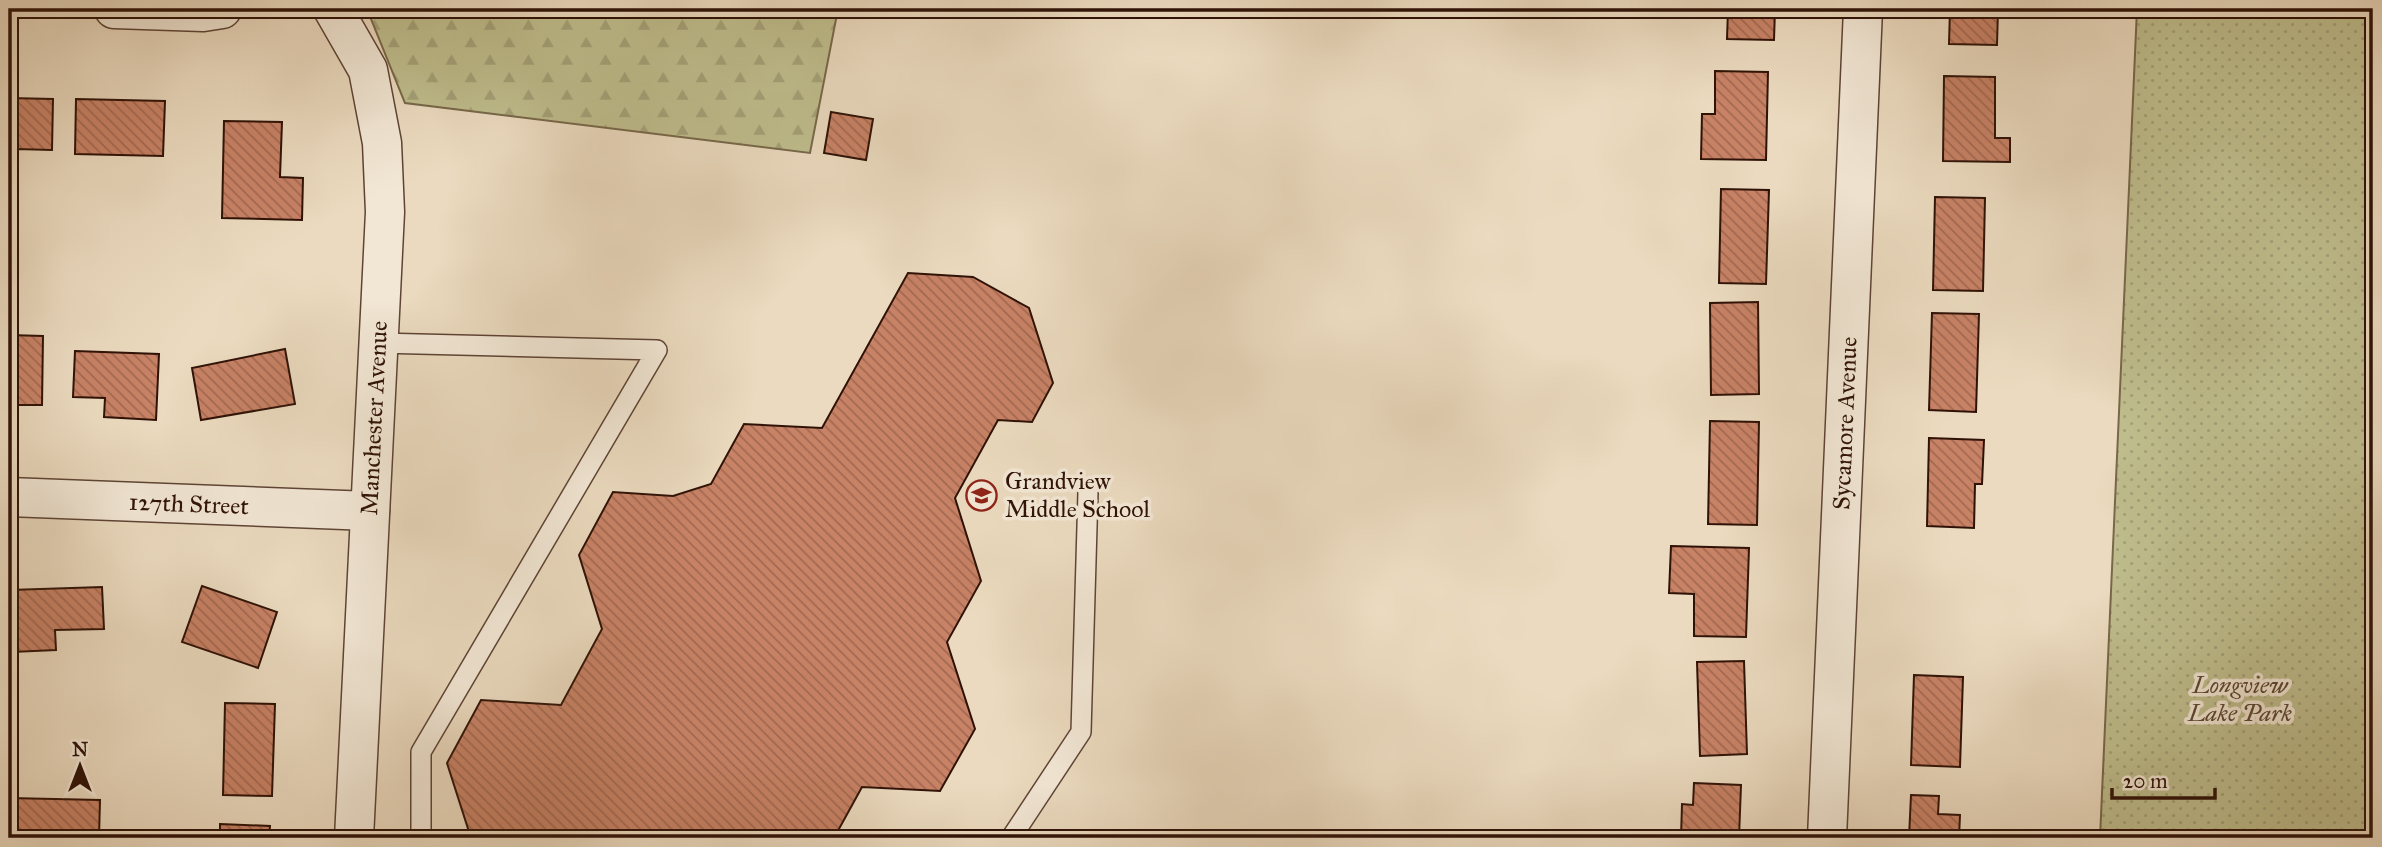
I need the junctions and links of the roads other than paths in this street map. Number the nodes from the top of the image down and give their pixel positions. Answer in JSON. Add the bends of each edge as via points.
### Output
{"nodes":[{"id":1,"x":114,"y":9,"type":"edge"},
{"id":2,"x":222,"y":9,"type":"edge"},
{"id":3,"x":332,"y":9,"type":"edge"},
{"id":4,"x":1863,"y":9,"type":"edge"},
{"id":5,"x":378,"y":343,"type":"junction"},
{"id":6,"x":1088,"y":492,"type":"dead end"},
{"id":7,"x":9,"y":497,"type":"edge"},
{"id":8,"x":370,"y":511,"type":"junction"},
{"id":9,"x":354,"y":838,"type":"edge"},
{"id":10,"x":421,"y":838,"type":"edge"},
{"id":11,"x":1011,"y":838,"type":"edge"},
{"id":12,"x":1827,"y":838,"type":"edge"}],
"edges":[{"from":1,"to":2,"type":"street"},
{"from":3,"to":5,"type":"street","name":"Manchester Avenue","via":[[368,70],[382,144],[385,212]]},
{"from":4,"to":12,"type":"street","name":"Sycamore Avenue"},
{"from":5,"to":8,"type":"street","name":"Manchester Avenue"},
{"from":5,"to":10,"type":"lane","via":[[657,350],[421,752]]},
{"from":6,"to":11,"type":"lane","via":[[1081,732]]},
{"from":7,"to":8,"type":"street","name":"127th Street"},
{"from":8,"to":9,"type":"street","name":"Manchester Avenue"}]}
